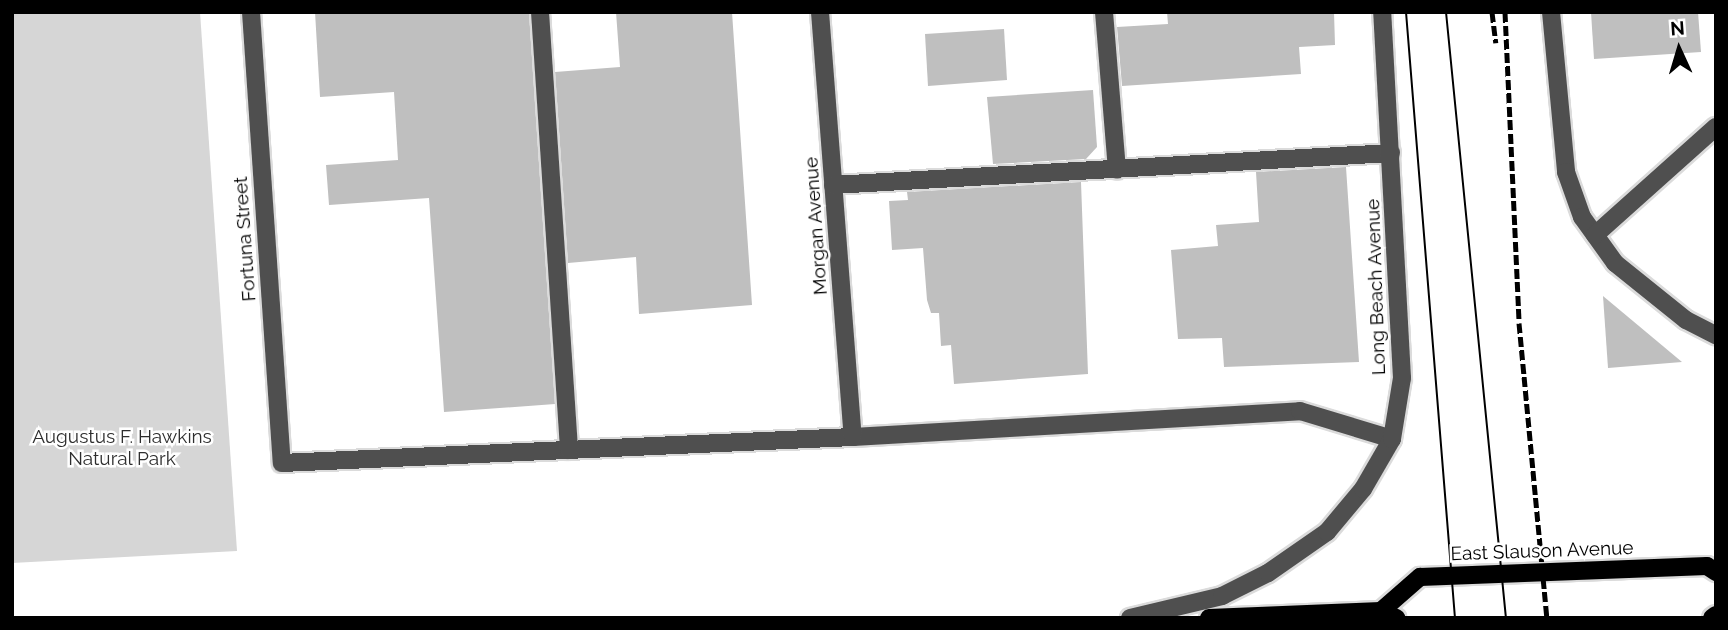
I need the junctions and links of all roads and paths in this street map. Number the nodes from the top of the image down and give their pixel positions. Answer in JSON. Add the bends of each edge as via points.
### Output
{"nodes":[{"id":1,"x":251,"y":12,"type":"edge"},
{"id":2,"x":540,"y":12,"type":"edge"},
{"id":3,"x":820,"y":12,"type":"edge"},
{"id":4,"x":1104,"y":12,"type":"edge"},
{"id":5,"x":1382,"y":12,"type":"edge"},
{"id":6,"x":1551,"y":12,"type":"edge"},
{"id":7,"x":1716,"y":127,"type":"edge"},
{"id":8,"x":1391,"y":153,"type":"junction"},
{"id":9,"x":1117,"y":169,"type":"junction"},
{"id":10,"x":834,"y":184,"type":"junction"},
{"id":11,"x":1595,"y":235,"type":"junction"},
{"id":12,"x":1716,"y":335,"type":"edge"},
{"id":13,"x":853,"y":438,"type":"junction"},
{"id":14,"x":1392,"y":439,"type":"junction"},
{"id":15,"x":569,"y":450,"type":"junction"},
{"id":16,"x":1716,"y":572,"type":"edge"},
{"id":17,"x":1388,"y":614,"type":"edge"},
{"id":18,"x":1130,"y":618,"type":"edge"},
{"id":19,"x":1209,"y":618,"type":"edge"}],
"edges":[{"from":1,"to":15,"type":"street","name":"Fortuna Street","via":[[282,463]]},
{"from":2,"to":15,"type":"street"},
{"from":3,"to":10,"type":"street","name":"Morgan Avenue"},
{"from":4,"to":9,"type":"street"},
{"from":5,"to":8,"type":"street","name":"Long Beach Avenue"},
{"from":6,"to":11,"type":"street","via":[[1566,172],[1582,217]]},
{"from":7,"to":11,"type":"street"},
{"from":8,"to":9,"type":"street"},
{"from":8,"to":14,"type":"street","name":"Long Beach Avenue","via":[[1402,378]]},
{"from":9,"to":10,"type":"street"},
{"from":10,"to":13,"type":"street","name":"Morgan Avenue"},
{"from":11,"to":12,"type":"street","via":[[1615,263],[1686,320]]},
{"from":13,"to":14,"type":"street","via":[[1300,411]]},
{"from":13,"to":15,"type":"street"},
{"from":14,"to":18,"type":"street","name":"Long Beach Avenue","via":[[1363,489],[1327,533],[1222,596]]},
{"from":16,"to":17,"type":"main road","name":"East Slauson Avenue","via":[[1707,566],[1420,577]]},
{"from":17,"to":19,"type":"main road","name":"East Slauson Avenue"}]}
